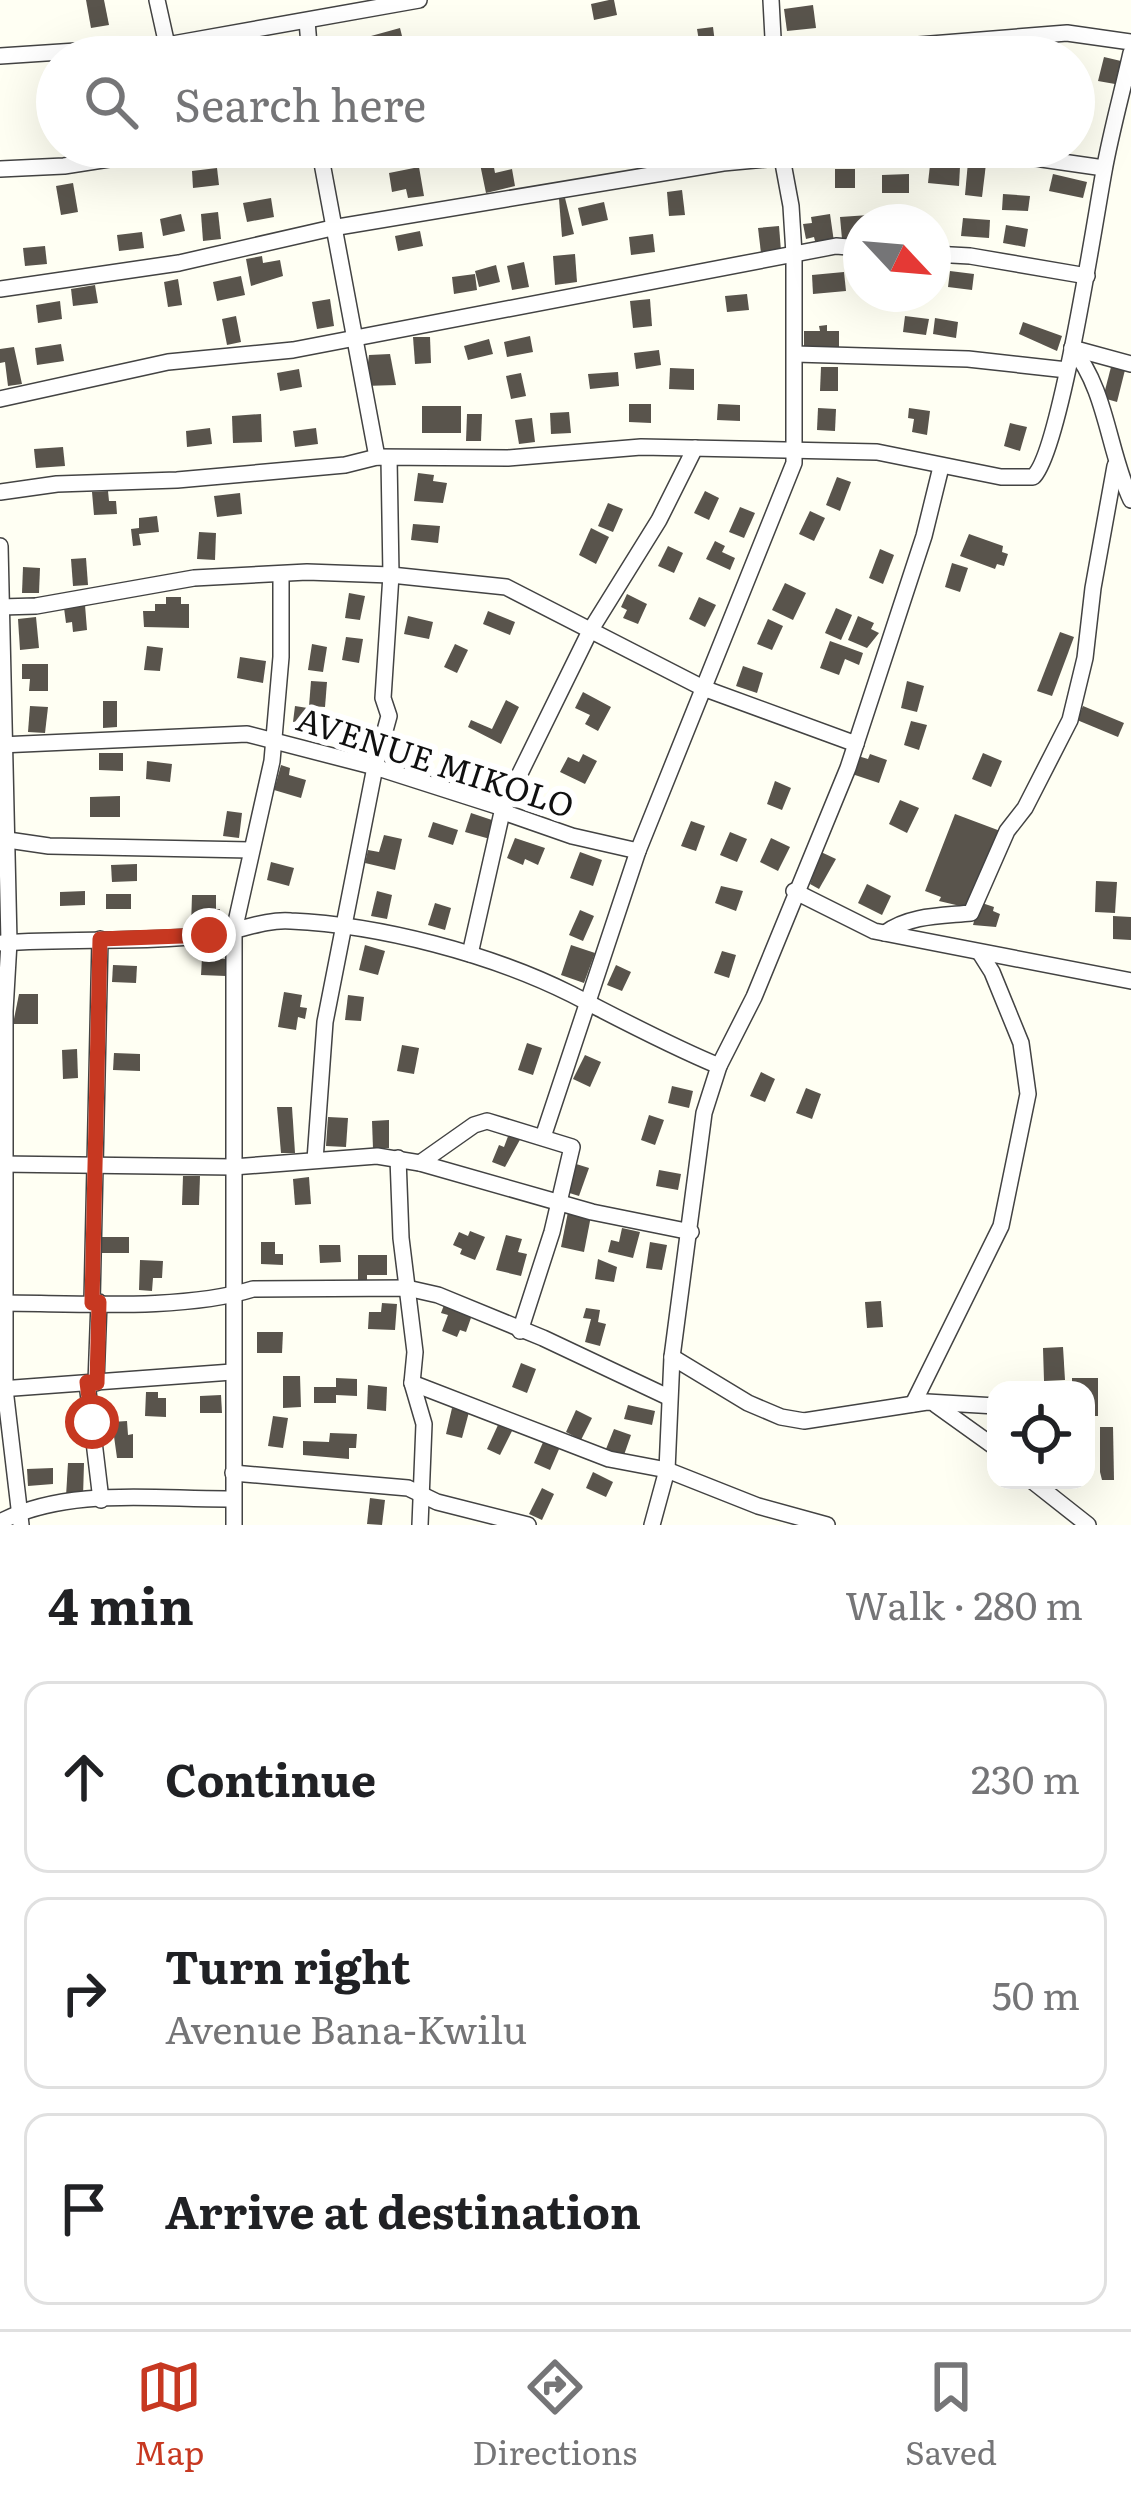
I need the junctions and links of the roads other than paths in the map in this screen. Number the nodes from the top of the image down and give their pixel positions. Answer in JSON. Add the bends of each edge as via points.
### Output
{"nodes":[{"id":1,"x":158,"y":0,"type":"edge"},
{"id":2,"x":310,"y":0,"type":"edge"},
{"id":3,"x":419,"y":0,"type":"edge"},
{"id":4,"x":771,"y":0,"type":"edge"},
{"id":5,"x":311,"y":21,"type":"junction"},
{"id":6,"x":164,"y":36,"type":"edge"},
{"id":7,"x":220,"y":36,"type":"edge"},
{"id":8,"x":311,"y":36,"type":"edge"},
{"id":9,"x":772,"y":36,"type":"edge"},
{"id":10,"x":1029,"y":36,"type":"edge"},
{"id":11,"x":1088,"y":36,"type":"edge"},
{"id":12,"x":1095,"y":37,"type":"edge"},
{"id":13,"x":1131,"y":42,"type":"edge"},
{"id":14,"x":1131,"y":53,"type":"edge"},
{"id":15,"x":36,"y":54,"type":"edge"},
{"id":16,"x":0,"y":56,"type":"edge"},
{"id":17,"x":36,"y":167,"type":"edge"},
{"id":18,"x":1095,"y":167,"type":"edge"},
{"id":19,"x":322,"y":168,"type":"edge"},
{"id":20,"x":693,"y":168,"type":"edge"},
{"id":21,"x":783,"y":168,"type":"edge"},
{"id":22,"x":1104,"y":168,"type":"junction"},
{"id":23,"x":0,"y":169,"type":"edge"},
{"id":24,"x":332,"y":228,"type":"junction"},
{"id":25,"x":843,"y":247,"type":"edge"},
{"id":26,"x":794,"y":254,"type":"junction"},
{"id":27,"x":951,"y":255,"type":"edge"},
{"id":28,"x":1088,"y":275,"type":"junction"},
{"id":29,"x":0,"y":289,"type":"edge"},
{"id":30,"x":354,"y":337,"type":"junction"},
{"id":31,"x":1072,"y":348,"type":"junction"},
{"id":32,"x":795,"y":354,"type":"junction"},
{"id":33,"x":1131,"y":364,"type":"edge"},
{"id":34,"x":1067,"y":370,"type":"junction"},
{"id":35,"x":0,"y":399,"type":"edge"},
{"id":36,"x":695,"y":448,"type":"junction"},
{"id":37,"x":795,"y":448,"type":"junction"},
{"id":38,"x":383,"y":458,"type":"junction"},
{"id":39,"x":1115,"y":466,"type":"junction"},
{"id":40,"x":941,"y":467,"type":"junction"},
{"id":41,"x":0,"y":492,"type":"edge"},
{"id":42,"x":1131,"y":500,"type":"edge"},
{"id":43,"x":0,"y":546,"type":"edge"},
{"id":44,"x":281,"y":574,"type":"junction"},
{"id":45,"x":391,"y":575,"type":"junction"},
{"id":46,"x":1,"y":607,"type":"edge"},
{"id":47,"x":590,"y":631,"type":"junction"},
{"id":48,"x":1,"y":660,"type":"edge"},
{"id":49,"x":703,"y":688,"type":"junction"},
{"id":50,"x":271,"y":739,"type":"junction"},
{"id":51,"x":3,"y":744,"type":"edge"},
{"id":52,"x":856,"y":744,"type":"junction"},
{"id":53,"x":375,"y":767,"type":"junction"},
{"id":54,"x":503,"y":808,"type":"junction"},
{"id":55,"x":4,"y":839,"type":"edge"},
{"id":56,"x":250,"y":850,"type":"junction"},
{"id":57,"x":638,"y":851,"type":"junction"},
{"id":58,"x":794,"y":891,"type":"junction"},
{"id":59,"x":341,"y":928,"type":"junction"},
{"id":60,"x":234,"y":931,"type":"junction"},
{"id":61,"x":885,"y":933,"type":"junction"},
{"id":62,"x":100,"y":939,"type":"junction"},
{"id":63,"x":5,"y":942,"type":"edge"},
{"id":64,"x":980,"y":953,"type":"junction"},
{"id":65,"x":470,"y":954,"type":"junction"},
{"id":66,"x":1131,"y":981,"type":"edge"},
{"id":67,"x":587,"y":1004,"type":"junction"},
{"id":68,"x":719,"y":1066,"type":"junction"},
{"id":69,"x":543,"y":1137,"type":"junction"},
{"id":70,"x":398,"y":1158,"type":"junction"},
{"id":71,"x":315,"y":1160,"type":"junction"},
{"id":72,"x":419,"y":1163,"type":"junction"},
{"id":73,"x":3,"y":1164,"type":"edge"},
{"id":74,"x":93,"y":1166,"type":"junction"},
{"id":75,"x":233,"y":1167,"type":"junction"},
{"id":76,"x":558,"y":1202,"type":"junction"},
{"id":77,"x":691,"y":1232,"type":"junction"},
{"id":78,"x":407,"y":1288,"type":"junction"},
{"id":79,"x":234,"y":1295,"type":"junction"},
{"id":80,"x":95,"y":1302,"type":"junction"},
{"id":81,"x":3,"y":1304,"type":"edge"},
{"id":82,"x":520,"y":1330,"type":"junction"},
{"id":83,"x":672,"y":1357,"type":"junction"},
{"id":84,"x":232,"y":1372,"type":"junction"},
{"id":85,"x":92,"y":1383,"type":"junction"},
{"id":86,"x":412,"y":1383,"type":"junction"},
{"id":87,"x":3,"y":1389,"type":"edge"},
{"id":88,"x":668,"y":1397,"type":"junction"},
{"id":89,"x":920,"y":1403,"type":"junction"},
{"id":90,"x":987,"y":1406,"type":"edge"},
{"id":91,"x":987,"y":1441,"type":"edge"},
{"id":92,"x":667,"y":1470,"type":"junction"},
{"id":93,"x":233,"y":1473,"type":"junction"},
{"id":94,"x":1042,"y":1489,"type":"edge"},
{"id":95,"x":421,"y":1494,"type":"junction"},
{"id":96,"x":233,"y":1499,"type":"junction"},
{"id":97,"x":101,"y":1500,"type":"junction"},
{"id":98,"x":20,"y":1518,"type":"edge"},
{"id":99,"x":0,"y":1522,"type":"edge"},
{"id":100,"x":234,"y":1525,"type":"edge"},
{"id":101,"x":420,"y":1525,"type":"edge"},
{"id":102,"x":528,"y":1525,"type":"edge"},
{"id":103,"x":652,"y":1525,"type":"edge"},
{"id":104,"x":827,"y":1525,"type":"edge"},
{"id":105,"x":1088,"y":1525,"type":"edge"}],
"edges":[{"from":1,"to":6,"type":"street"},
{"from":2,"to":5,"type":"street"},
{"from":3,"to":5,"type":"street"},
{"from":4,"to":9,"type":"street"},
{"from":5,"to":7,"type":"street"},
{"from":5,"to":8,"type":"street"},
{"from":10,"to":11,"type":"street"},
{"from":12,"to":13,"type":"street"},
{"from":14,"to":22,"type":"street"},
{"from":15,"to":16,"type":"street"},
{"from":17,"to":23,"type":"street"},
{"from":18,"to":22,"type":"street"},
{"from":19,"to":24,"type":"street"},
{"from":20,"to":24,"type":"street"},
{"from":21,"to":26,"type":"street"},
{"from":22,"to":28,"type":"street"},
{"from":24,"to":29,"type":"street","via":[[179,263]]},
{"from":24,"to":30,"type":"street"},
{"from":25,"to":26,"type":"street"},
{"from":26,"to":30,"type":"street"},
{"from":26,"to":32,"type":"street"},
{"from":27,"to":28,"type":"street"},
{"from":28,"to":31,"type":"street"},
{"from":30,"to":35,"type":"street","via":[[168,362]]},
{"from":30,"to":38,"type":"street"},
{"from":31,"to":33,"type":"street"},
{"from":31,"to":34,"type":"street"},
{"from":31,"to":39,"type":"street","via":[[1093,379]]},
{"from":32,"to":34,"type":"street"},
{"from":32,"to":37,"type":"street"},
{"from":34,"to":40,"type":"street","via":[[1033,477]]},
{"from":36,"to":37,"type":"street"},
{"from":36,"to":38,"type":"street"},
{"from":36,"to":47,"type":"street"},
{"from":37,"to":40,"type":"street","via":[[877,452]]},
{"from":37,"to":49,"type":"street"},
{"from":38,"to":41,"type":"street"},
{"from":38,"to":45,"type":"street"},
{"from":39,"to":42,"type":"street"},
{"from":39,"to":61,"type":"street","via":[[1070,720],[971,914],[924,917]]},
{"from":40,"to":52,"type":"street"},
{"from":43,"to":46,"type":"street"},
{"from":44,"to":45,"type":"street"},
{"from":44,"to":46,"type":"street","via":[[194,578]]},
{"from":44,"to":50,"type":"street"},
{"from":45,"to":47,"type":"street","via":[[506,587]]},
{"from":45,"to":53,"type":"street","via":[[382,698],[389,716]]},
{"from":46,"to":48,"type":"street"},
{"from":47,"to":49,"type":"street"},
{"from":47,"to":54,"type":"street"},
{"from":48,"to":51,"type":"street"},
{"from":49,"to":52,"type":"street"},
{"from":49,"to":57,"type":"street"},
{"from":50,"to":51,"type":"street","name":"AVENUE MIKOLO","via":[[208,733]]},
{"from":50,"to":53,"type":"street","name":"AVENUE MIKOLO"},
{"from":50,"to":56,"type":"street"},
{"from":51,"to":55,"type":"street"},
{"from":52,"to":58,"type":"street"},
{"from":53,"to":54,"type":"street","name":"AVENUE MIKOLO"},
{"from":53,"to":59,"type":"street"},
{"from":54,"to":57,"type":"street","name":"AVENUE MIKOLO"},
{"from":54,"to":65,"type":"street"},
{"from":55,"to":56,"type":"street"},
{"from":55,"to":63,"type":"street"},
{"from":56,"to":60,"type":"street"},
{"from":57,"to":67,"type":"street"},
{"from":58,"to":61,"type":"street"},
{"from":58,"to":68,"type":"street"},
{"from":59,"to":60,"type":"street","via":[[293,920]]},
{"from":59,"to":65,"type":"street"},
{"from":59,"to":71,"type":"street"},
{"from":60,"to":62,"type":"street"},
{"from":60,"to":75,"type":"street"},
{"from":61,"to":64,"type":"street"},
{"from":62,"to":63,"type":"street"},
{"from":62,"to":74,"type":"street"},
{"from":63,"to":73,"type":"street"},
{"from":64,"to":66,"type":"street"},
{"from":64,"to":89,"type":"street","via":[[1022,1043],[1028,1094],[1008,1205]]},
{"from":65,"to":67,"type":"street"},
{"from":67,"to":68,"type":"street"},
{"from":67,"to":69,"type":"street"},
{"from":68,"to":77,"type":"street","via":[[704,1113]]},
{"from":69,"to":72,"type":"street","via":[[487,1120]]},
{"from":69,"to":76,"type":"street","via":[[572,1147]]},
{"from":70,"to":71,"type":"street"},
{"from":70,"to":72,"type":"street"},
{"from":70,"to":78,"type":"street"},
{"from":71,"to":75,"type":"street"},
{"from":72,"to":76,"type":"street"},
{"from":73,"to":74,"type":"street"},
{"from":73,"to":81,"type":"street"},
{"from":74,"to":75,"type":"street"},
{"from":74,"to":80,"type":"street"},
{"from":75,"to":79,"type":"street"},
{"from":76,"to":77,"type":"street"},
{"from":76,"to":82,"type":"street"},
{"from":77,"to":83,"type":"street"},
{"from":78,"to":79,"type":"street"},
{"from":78,"to":82,"type":"street"},
{"from":78,"to":86,"type":"street"},
{"from":79,"to":80,"type":"street"},
{"from":79,"to":84,"type":"street"},
{"from":80,"to":81,"type":"street"},
{"from":80,"to":85,"type":"street"},
{"from":81,"to":87,"type":"street"},
{"from":82,"to":88,"type":"street"},
{"from":83,"to":88,"type":"street"},
{"from":83,"to":89,"type":"street","via":[[781,1418]]},
{"from":84,"to":85,"type":"street"},
{"from":84,"to":93,"type":"street"},
{"from":85,"to":87,"type":"street"},
{"from":85,"to":97,"type":"street"},
{"from":86,"to":92,"type":"street","via":[[609,1459]]},
{"from":86,"to":95,"type":"street","via":[[424,1424]]},
{"from":87,"to":98,"type":"street"},
{"from":88,"to":92,"type":"street"},
{"from":89,"to":90,"type":"street"},
{"from":89,"to":91,"type":"street","via":[[941,1406]]},
{"from":92,"to":103,"type":"street"},
{"from":92,"to":104,"type":"street"},
{"from":93,"to":95,"type":"street"},
{"from":93,"to":96,"type":"street"},
{"from":94,"to":105,"type":"street"},
{"from":95,"to":101,"type":"street"},
{"from":95,"to":102,"type":"street"},
{"from":96,"to":97,"type":"street"},
{"from":96,"to":100,"type":"street"},
{"from":97,"to":98,"type":"street","via":[[49,1503]]},
{"from":98,"to":99,"type":"street"}]}
